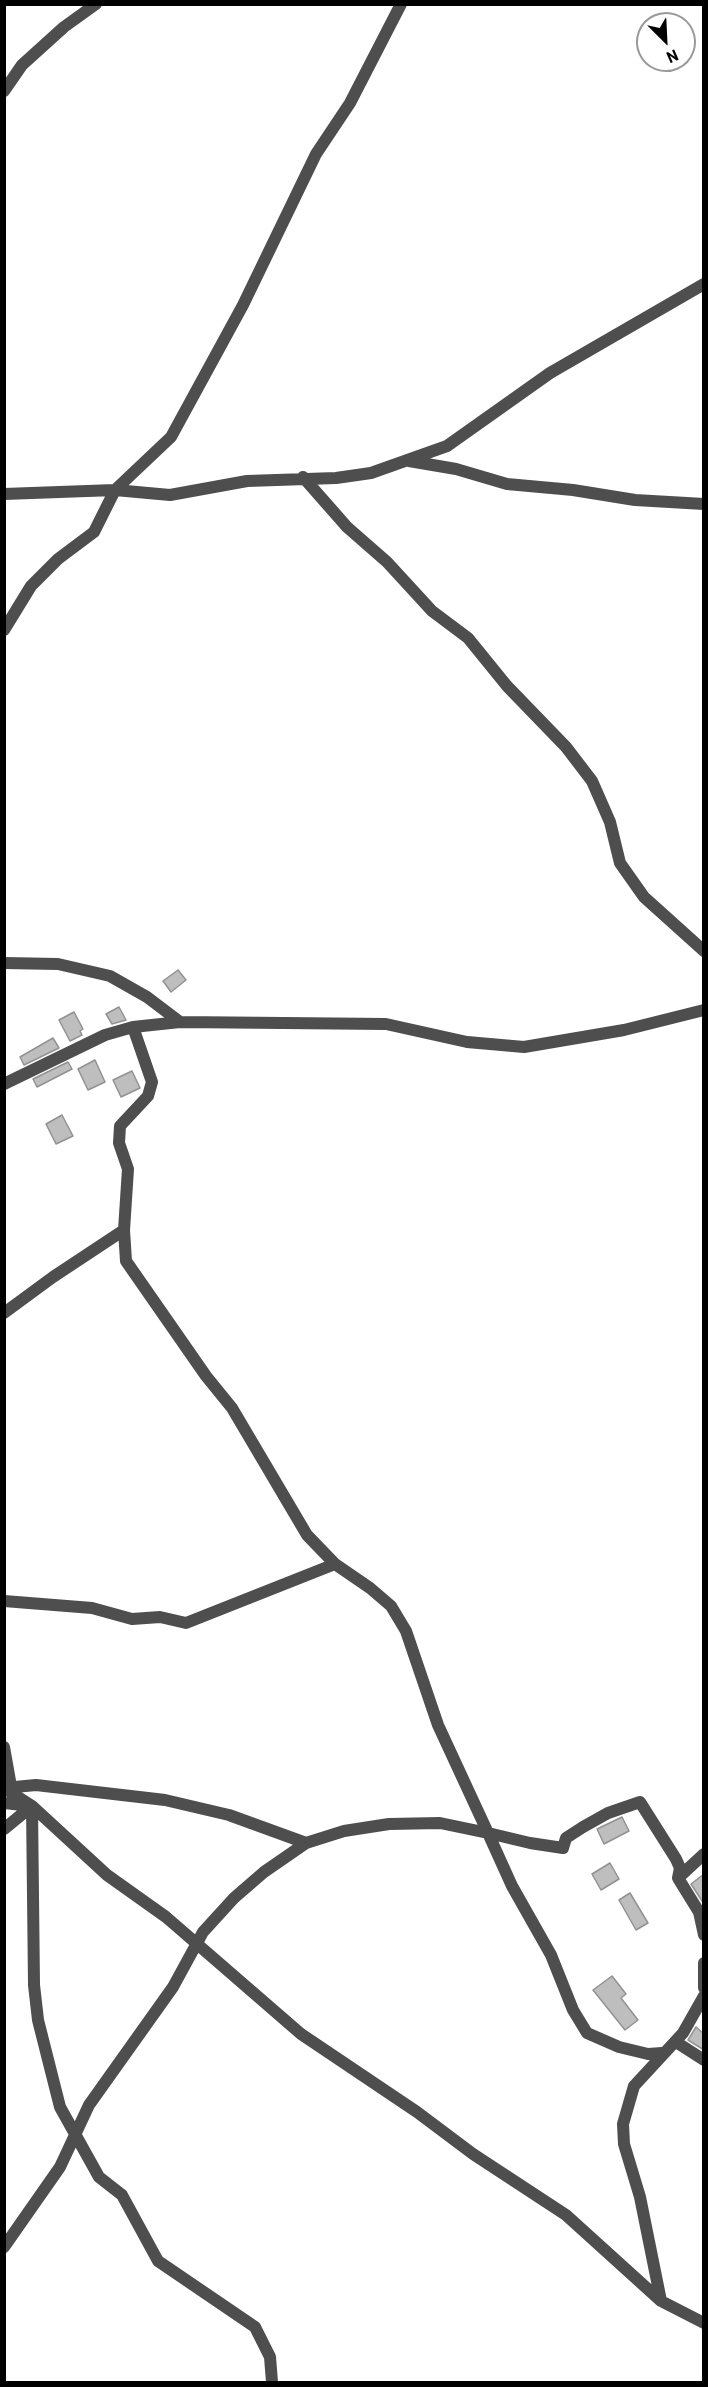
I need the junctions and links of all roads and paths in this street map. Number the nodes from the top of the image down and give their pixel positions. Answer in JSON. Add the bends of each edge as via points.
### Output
{"nodes":[{"id":1,"x":96,"y":4,"type":"edge"},
{"id":2,"x":401,"y":4,"type":"edge"},
{"id":3,"x":4,"y":91,"type":"edge"},
{"id":4,"x":704,"y":284,"type":"edge"},
{"id":5,"x":409,"y":461,"type":"junction"},
{"id":6,"x":303,"y":477,"type":"junction"},
{"id":7,"x":115,"y":490,"type":"junction"},
{"id":8,"x":4,"y":494,"type":"edge"},
{"id":9,"x":704,"y":504,"type":"edge"},
{"id":10,"x":4,"y":630,"type":"edge"},
{"id":11,"x":704,"y":951,"type":"edge"},
{"id":12,"x":4,"y":963,"type":"edge"},
{"id":13,"x":704,"y":1010,"type":"edge"},
{"id":14,"x":180,"y":1022,"type":"junction"},
{"id":15,"x":133,"y":1027,"type":"junction"},
{"id":16,"x":4,"y":1084,"type":"edge"},
{"id":17,"x":124,"y":1230,"type":"junction"},
{"id":18,"x":4,"y":1313,"type":"edge"},
{"id":19,"x":335,"y":1564,"type":"junction"},
{"id":20,"x":4,"y":1601,"type":"edge"},
{"id":21,"x":4,"y":1747,"type":"edge"},
{"id":22,"x":7,"y":1791,"type":"edge"},
{"id":23,"x":32,"y":1806,"type":"junction"},
{"id":24,"x":4,"y":1829,"type":"edge"},
{"id":25,"x":488,"y":1833,"type":"junction"},
{"id":26,"x":306,"y":1843,"type":"junction"},
{"id":27,"x":704,"y":1854,"type":"edge"},
{"id":28,"x":678,"y":1878,"type":"junction"},
{"id":29,"x":704,"y":1935,"type":"edge"},
{"id":30,"x":196,"y":1944,"type":"junction"},
{"id":31,"x":703,"y":1970,"type":"edge"},
{"id":32,"x":704,"y":1988,"type":"edge"},
{"id":33,"x":704,"y":1996,"type":"edge"},
{"id":34,"x":676,"y":2042,"type":"junction"},
{"id":35,"x":662,"y":2053,"type":"junction"},
{"id":36,"x":704,"y":2060,"type":"edge"},
{"id":37,"x":76,"y":2133,"type":"junction"},
{"id":38,"x":4,"y":2247,"type":"edge"},
{"id":39,"x":661,"y":2301,"type":"junction"},
{"id":40,"x":704,"y":2323,"type":"edge"},
{"id":41,"x":272,"y":2382,"type":"edge"}],
"edges":[{"from":1,"to":3,"type":"street","via":[[22,65]]},
{"from":2,"to":7,"type":"street","via":[[350,103],[316,154],[243,306],[171,437]]},
{"from":4,"to":5,"type":"street","via":[[550,372],[447,446]]},
{"from":5,"to":6,"type":"street","via":[[371,473]]},
{"from":5,"to":9,"type":"street","via":[[507,484]]},
{"from":6,"to":7,"type":"street","via":[[247,481],[170,495]]},
{"from":6,"to":11,"type":"street","via":[[432,611],[468,638],[507,686],[566,747],[592,781],[610,822],[620,863],[644,897]]},
{"from":7,"to":8,"type":"street"},
{"from":7,"to":10,"type":"street","via":[[94,532],[31,586]]},
{"from":12,"to":14,"type":"street","via":[[58,964],[110,976]]},
{"from":13,"to":14,"type":"street","via":[[624,1030],[524,1047],[467,1042],[386,1024]]},
{"from":14,"to":15,"type":"street"},
{"from":15,"to":16,"type":"street","via":[[105,1035]]},
{"from":15,"to":17,"type":"street","via":[[152,1082],[148,1096],[120,1126],[119,1143],[128,1170]]},
{"from":17,"to":18,"type":"street"},
{"from":17,"to":19,"type":"street","via":[[126,1261],[133,1274],[232,1408],[307,1535]]},
{"from":19,"to":20,"type":"street","via":[[186,1623],[160,1617],[132,1618],[92,1608]]},
{"from":19,"to":25,"type":"street","via":[[391,1606],[406,1631],[438,1725]]},
{"from":21,"to":22,"type":"street"},
{"from":22,"to":23,"type":"street"},
{"from":22,"to":26,"type":"street","via":[[36,1785],[165,1800],[229,1815]]},
{"from":23,"to":24,"type":"street"},
{"from":23,"to":30,"type":"street","via":[[106,1875],[144,1900]]},
{"from":23,"to":37,"type":"street","via":[[34,1985],[38,2020],[60,2107]]},
{"from":25,"to":26,"type":"street","via":[[440,1823],[389,1824],[344,1831]]},
{"from":25,"to":28,"type":"street","via":[[563,1848],[566,1838],[583,1827],[640,1802],[676,1859],[680,1868]]},
{"from":25,"to":35,"type":"street","via":[[587,2033],[619,2047]]},
{"from":26,"to":30,"type":"street","via":[[234,1898]]},
{"from":27,"to":28,"type":"street"},
{"from":28,"to":29,"type":"street","via":[[699,1912]]},
{"from":30,"to":37,"type":"street","via":[[172,1987],[89,2105]]},
{"from":30,"to":39,"type":"street","via":[[301,2034],[566,2215]]},
{"from":31,"to":32,"type":"street"},
{"from":33,"to":34,"type":"street"},
{"from":34,"to":35,"type":"street"},
{"from":34,"to":36,"type":"street"},
{"from":35,"to":39,"type":"street","via":[[634,2086],[623,2124],[624,2144],[640,2197]]},
{"from":37,"to":38,"type":"street","via":[[60,2167]]},
{"from":37,"to":41,"type":"street","via":[[99,2177],[122,2195],[158,2261],[255,2327],[270,2357]]},
{"from":39,"to":40,"type":"street"}]}
